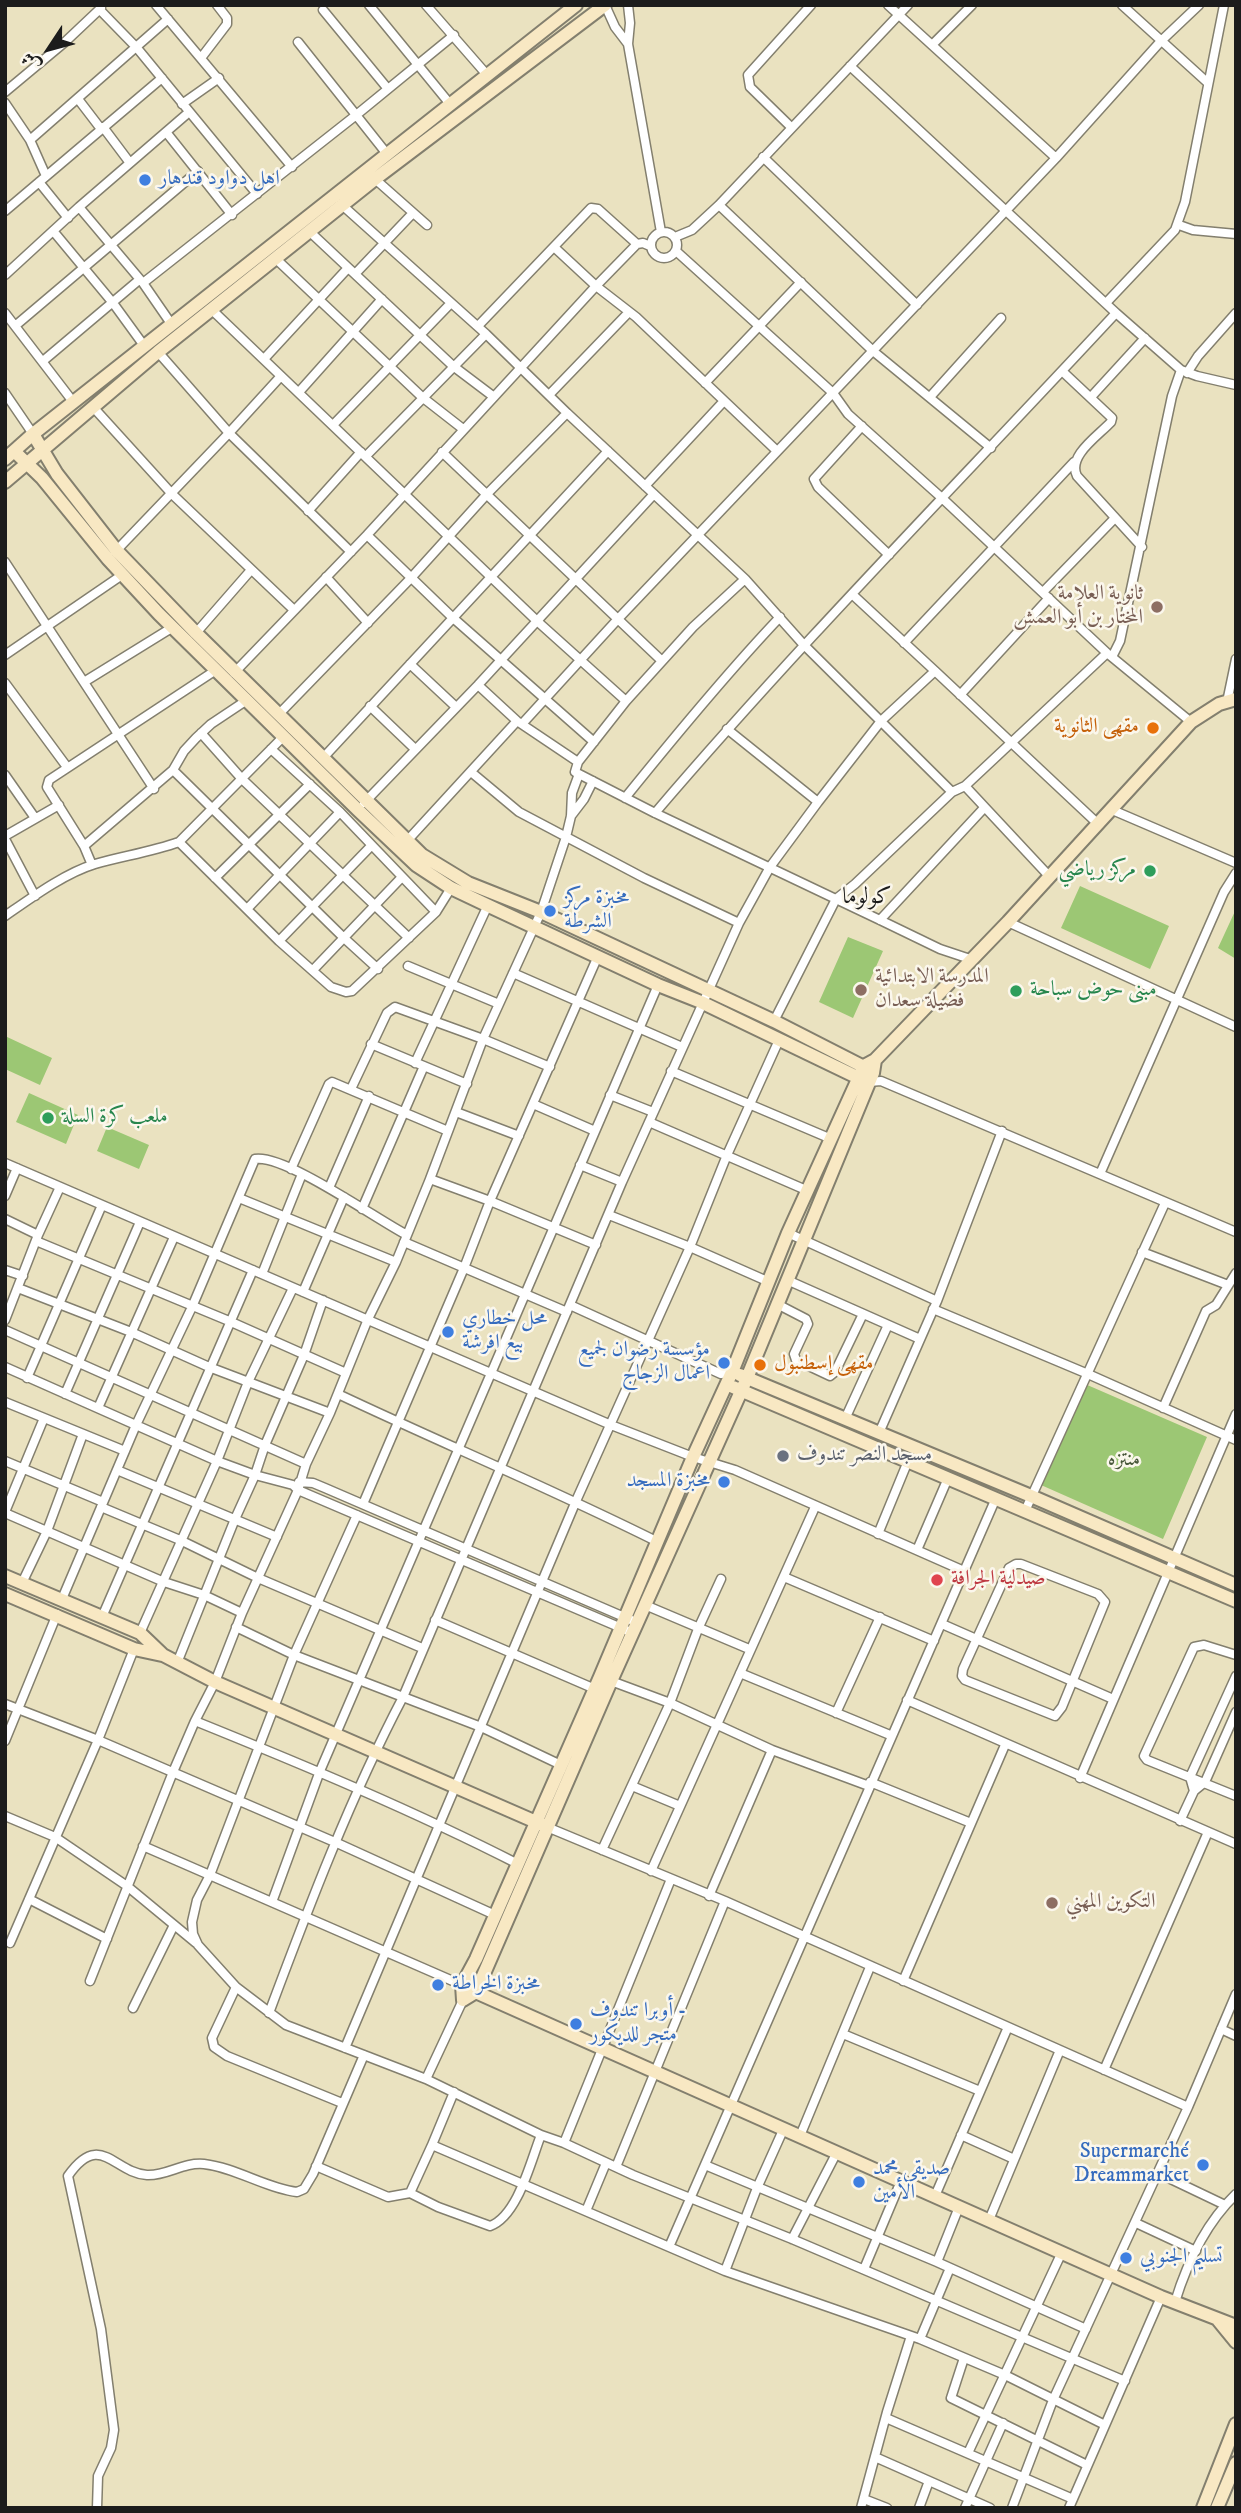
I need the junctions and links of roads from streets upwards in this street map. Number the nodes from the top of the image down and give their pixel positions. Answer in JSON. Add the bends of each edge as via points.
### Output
{"nodes":[{"id":1,"x":156,"y":5,"type":"edge"},
{"id":2,"x":217,"y":5,"type":"edge"},
{"id":3,"x":369,"y":5,"type":"edge"},
{"id":4,"x":426,"y":5,"type":"edge"},
{"id":5,"x":576,"y":5,"type":"edge"},
{"id":6,"x":605,"y":5,"type":"edge"},
{"id":7,"x":628,"y":5,"type":"edge"},
{"id":8,"x":811,"y":5,"type":"edge"},
{"id":9,"x":888,"y":5,"type":"edge"},
{"id":10,"x":908,"y":5,"type":"edge"},
{"id":11,"x":972,"y":5,"type":"edge"},
{"id":12,"x":1122,"y":5,"type":"edge"},
{"id":13,"x":1199,"y":5,"type":"edge"},
{"id":14,"x":1224,"y":5,"type":"edge"},
{"id":15,"x":101,"y":7,"type":"edge"},
{"id":16,"x":323,"y":10,"type":"dead end"},
{"id":17,"x":900,"y":14,"type":"junction"},
{"id":18,"x":167,"y":19,"type":"junction"},
{"id":19,"x":454,"y":35,"type":"junction"},
{"id":20,"x":1161,"y":41,"type":"junction"},
{"id":21,"x":298,"y":42,"type":"dead end"},
{"id":22,"x":628,"y":44,"type":"junction"},
{"id":23,"x":932,"y":46,"type":"junction"},
{"id":24,"x":137,"y":48,"type":"junction"},
{"id":25,"x":201,"y":58,"type":"junction"},
{"id":26,"x":418,"y":65,"type":"junction"},
{"id":27,"x":850,"y":66,"type":"junction"},
{"id":28,"x":488,"y":76,"type":"junction"},
{"id":29,"x":162,"y":78,"type":"junction"},
{"id":30,"x":219,"y":78,"type":"junction"},
{"id":31,"x":1208,"y":83,"type":"junction"},
{"id":32,"x":388,"y":89,"type":"junction"},
{"id":33,"x":5,"y":92,"type":"edge"},
{"id":34,"x":78,"y":99,"type":"junction"},
{"id":35,"x":5,"y":103,"type":"edge"},
{"id":36,"x":182,"y":104,"type":"junction"},
{"id":37,"x":450,"y":104,"type":"junction"},
{"id":38,"x":188,"y":113,"type":"junction"},
{"id":39,"x":355,"y":116,"type":"junction"},
{"id":40,"x":790,"y":127,"type":"junction"},
{"id":41,"x":102,"y":128,"type":"junction"},
{"id":42,"x":166,"y":132,"type":"junction"},
{"id":43,"x":30,"y":140,"type":"junction"},
{"id":44,"x":387,"y":154,"type":"junction"},
{"id":45,"x":764,"y":157,"type":"junction"},
{"id":46,"x":1056,"y":158,"type":"junction"},
{"id":47,"x":130,"y":163,"type":"junction"},
{"id":48,"x":292,"y":167,"type":"junction"},
{"id":49,"x":198,"y":171,"type":"junction"},
{"id":50,"x":43,"y":179,"type":"junction"},
{"id":51,"x":375,"y":179,"type":"junction"},
{"id":52,"x":257,"y":194,"type":"junction"},
{"id":53,"x":342,"y":205,"type":"junction"},
{"id":54,"x":719,"y":205,"type":"junction"},
{"id":55,"x":79,"y":207,"type":"junction"},
{"id":56,"x":1004,"y":210,"type":"junction"},
{"id":57,"x":5,"y":211,"type":"edge"},
{"id":58,"x":412,"y":214,"type":"junction"},
{"id":59,"x":232,"y":215,"type":"junction"},
{"id":60,"x":68,"y":218,"type":"junction"},
{"id":61,"x":426,"y":225,"type":"dead end"},
{"id":62,"x":1178,"y":225,"type":"junction"},
{"id":63,"x":309,"y":231,"type":"junction"},
{"id":64,"x":54,"y":232,"type":"junction"},
{"id":65,"x":661,"y":232,"type":"junction"},
{"id":66,"x":1236,"y":234,"type":"edge"},
{"id":67,"x":675,"y":237,"type":"junction"},
{"id":68,"x":110,"y":244,"type":"junction"},
{"id":69,"x":384,"y":244,"type":"junction"},
{"id":70,"x":637,"y":244,"type":"junction"},
{"id":71,"x":650,"y":246,"type":"junction"},
{"id":72,"x":554,"y":247,"type":"junction"},
{"id":73,"x":676,"y":251,"type":"junction"},
{"id":74,"x":275,"y":258,"type":"junction"},
{"id":75,"x":84,"y":268,"type":"junction"},
{"id":76,"x":352,"y":271,"type":"junction"},
{"id":77,"x":5,"y":275,"type":"edge"},
{"id":78,"x":141,"y":282,"type":"junction"},
{"id":79,"x":801,"y":282,"type":"junction"},
{"id":80,"x":596,"y":286,"type":"junction"},
{"id":81,"x":382,"y":299,"type":"junction"},
{"id":82,"x":319,"y":300,"type":"junction"},
{"id":83,"x":113,"y":303,"type":"junction"},
{"id":84,"x":451,"y":303,"type":"junction"},
{"id":85,"x":1106,"y":303,"type":"junction"},
{"id":86,"x":918,"y":305,"type":"junction"},
{"id":87,"x":211,"y":309,"type":"junction"},
{"id":88,"x":629,"y":312,"type":"junction"},
{"id":89,"x":5,"y":313,"type":"edge"},
{"id":90,"x":1116,"y":313,"type":"junction"},
{"id":91,"x":1236,"y":313,"type":"edge"},
{"id":92,"x":1001,"y":318,"type":"dead end"},
{"id":93,"x":15,"y":326,"type":"junction"},
{"id":94,"x":172,"y":326,"type":"junction"},
{"id":95,"x":478,"y":326,"type":"junction"},
{"id":96,"x":758,"y":327,"type":"junction"},
{"id":97,"x":353,"y":332,"type":"junction"},
{"id":98,"x":420,"y":334,"type":"junction"},
{"id":99,"x":486,"y":334,"type":"junction"},
{"id":100,"x":1145,"y":338,"type":"junction"},
{"id":101,"x":145,"y":347,"type":"junction"},
{"id":102,"x":873,"y":351,"type":"junction"},
{"id":103,"x":158,"y":352,"type":"junction"},
{"id":104,"x":264,"y":359,"type":"junction"},
{"id":105,"x":43,"y":361,"type":"junction"},
{"id":106,"x":389,"y":366,"type":"junction"},
{"id":107,"x":453,"y":366,"type":"junction"},
{"id":108,"x":522,"y":368,"type":"junction"},
{"id":109,"x":1062,"y":371,"type":"junction"},
{"id":110,"x":1184,"y":371,"type":"junction"},
{"id":111,"x":281,"y":376,"type":"junction"},
{"id":112,"x":705,"y":383,"type":"junction"},
{"id":113,"x":1236,"y":384,"type":"edge"},
{"id":114,"x":299,"y":392,"type":"junction"},
{"id":115,"x":5,"y":393,"type":"edge"},
{"id":116,"x":833,"y":393,"type":"junction"},
{"id":117,"x":549,"y":395,"type":"junction"},
{"id":118,"x":422,"y":397,"type":"junction"},
{"id":119,"x":494,"y":397,"type":"junction"},
{"id":120,"x":930,"y":397,"type":"junction"},
{"id":121,"x":1091,"y":397,"type":"junction"},
{"id":122,"x":724,"y":401,"type":"junction"},
{"id":123,"x":74,"y":403,"type":"junction"},
{"id":124,"x":93,"y":407,"type":"junction"},
{"id":125,"x":567,"y":413,"type":"junction"},
{"id":126,"x":333,"y":425,"type":"junction"},
{"id":127,"x":862,"y":426,"type":"junction"},
{"id":128,"x":463,"y":429,"type":"junction"},
{"id":129,"x":229,"y":433,"type":"junction"},
{"id":130,"x":33,"y":434,"type":"junction"},
{"id":131,"x":991,"y":448,"type":"junction"},
{"id":132,"x":42,"y":450,"type":"junction"},
{"id":133,"x":8,"y":451,"type":"edge"},
{"id":134,"x":608,"y":451,"type":"junction"},
{"id":135,"x":442,"y":452,"type":"junction"},
{"id":136,"x":777,"y":452,"type":"junction"},
{"id":137,"x":364,"y":454,"type":"junction"},
{"id":138,"x":1074,"y":462,"type":"junction"},
{"id":139,"x":27,"y":465,"type":"junction"},
{"id":140,"x":5,"y":482,"type":"edge"},
{"id":141,"x":645,"y":486,"type":"junction"},
{"id":142,"x":405,"y":493,"type":"junction"},
{"id":143,"x":172,"y":494,"type":"junction"},
{"id":144,"x":487,"y":494,"type":"junction"},
{"id":145,"x":654,"y":494,"type":"junction"},
{"id":146,"x":943,"y":499,"type":"junction"},
{"id":147,"x":308,"y":512,"type":"junction"},
{"id":148,"x":1115,"y":518,"type":"junction"},
{"id":149,"x":528,"y":534,"type":"junction"},
{"id":150,"x":367,"y":535,"type":"junction"},
{"id":151,"x":450,"y":536,"type":"junction"},
{"id":152,"x":697,"y":536,"type":"junction"},
{"id":153,"x":994,"y":546,"type":"junction"},
{"id":154,"x":1142,"y":547,"type":"junction"},
{"id":155,"x":351,"y":552,"type":"junction"},
{"id":156,"x":112,"y":555,"type":"junction"},
{"id":157,"x":889,"y":555,"type":"junction"},
{"id":158,"x":5,"y":562,"type":"edge"},
{"id":159,"x":251,"y":570,"type":"junction"},
{"id":160,"x":122,"y":575,"type":"junction"},
{"id":161,"x":491,"y":575,"type":"junction"},
{"id":162,"x":326,"y":577,"type":"junction"},
{"id":163,"x":411,"y":579,"type":"junction"},
{"id":164,"x":576,"y":579,"type":"junction"},
{"id":165,"x":745,"y":579,"type":"junction"},
{"id":166,"x":853,"y":595,"type":"junction"},
{"id":167,"x":1046,"y":595,"type":"junction"},
{"id":168,"x":294,"y":610,"type":"junction"},
{"id":169,"x":452,"y":617,"type":"junction"},
{"id":170,"x":780,"y":617,"type":"junction"},
{"id":171,"x":617,"y":620,"type":"junction"},
{"id":172,"x":537,"y":621,"type":"junction"},
{"id":173,"x":368,"y":623,"type":"junction"},
{"id":174,"x":48,"y":626,"type":"junction"},
{"id":175,"x":173,"y":627,"type":"junction"},
{"id":176,"x":196,"y":633,"type":"junction"},
{"id":177,"x":904,"y":643,"type":"junction"},
{"id":178,"x":803,"y":644,"type":"junction"},
{"id":179,"x":5,"y":655,"type":"edge"},
{"id":180,"x":1110,"y":655,"type":"junction"},
{"id":181,"x":1236,"y":659,"type":"edge"},
{"id":182,"x":500,"y":660,"type":"junction"},
{"id":183,"x":579,"y":660,"type":"junction"},
{"id":184,"x":662,"y":661,"type":"junction"},
{"id":185,"x":410,"y":664,"type":"junction"},
{"id":186,"x":216,"y":670,"type":"junction"},
{"id":187,"x":935,"y":671,"type":"junction"},
{"id":188,"x":231,"y":676,"type":"junction"},
{"id":189,"x":84,"y":682,"type":"junction"},
{"id":190,"x":5,"y":683,"type":"edge"},
{"id":191,"x":478,"y":685,"type":"junction"},
{"id":192,"x":960,"y":695,"type":"junction"},
{"id":193,"x":544,"y":698,"type":"junction"},
{"id":194,"x":247,"y":700,"type":"junction"},
{"id":195,"x":626,"y":701,"type":"junction"},
{"id":196,"x":1231,"y":701,"type":"edge"},
{"id":197,"x":370,"y":706,"type":"junction"},
{"id":198,"x":456,"y":707,"type":"junction"},
{"id":199,"x":279,"y":714,"type":"junction"},
{"id":200,"x":881,"y":721,"type":"junction"},
{"id":201,"x":519,"y":722,"type":"junction"},
{"id":202,"x":1191,"y":722,"type":"junction"},
{"id":203,"x":727,"y":729,"type":"junction"},
{"id":204,"x":201,"y":733,"type":"junction"},
{"id":205,"x":118,"y":734,"type":"junction"},
{"id":206,"x":284,"y":736,"type":"junction"},
{"id":207,"x":594,"y":742,"type":"junction"},
{"id":208,"x":1011,"y":743,"type":"junction"},
{"id":209,"x":271,"y":749,"type":"junction"},
{"id":210,"x":415,"y":749,"type":"junction"},
{"id":211,"x":323,"y":758,"type":"junction"},
{"id":212,"x":578,"y":762,"type":"junction"},
{"id":213,"x":67,"y":767,"type":"junction"},
{"id":214,"x":173,"y":770,"type":"junction"},
{"id":215,"x":471,"y":772,"type":"junction"},
{"id":216,"x":5,"y":775,"type":"edge"},
{"id":217,"x":579,"y":775,"type":"junction"},
{"id":218,"x":242,"y":779,"type":"junction"},
{"id":219,"x":593,"y":781,"type":"junction"},
{"id":220,"x":310,"y":784,"type":"junction"},
{"id":221,"x":965,"y":786,"type":"junction"},
{"id":222,"x":154,"y":789,"type":"junction"},
{"id":223,"x":952,"y":792,"type":"junction"},
{"id":224,"x":625,"y":798,"type":"junction"},
{"id":225,"x":818,"y":803,"type":"junction"},
{"id":226,"x":59,"y":805,"type":"junction"},
{"id":227,"x":361,"y":806,"type":"junction"},
{"id":228,"x":213,"y":808,"type":"junction"},
{"id":229,"x":984,"y":808,"type":"junction"},
{"id":230,"x":1111,"y":809,"type":"junction"},
{"id":231,"x":340,"y":812,"type":"junction"},
{"id":232,"x":655,"y":813,"type":"junction"},
{"id":233,"x":278,"y":814,"type":"junction"},
{"id":234,"x":572,"y":816,"type":"junction"},
{"id":235,"x":35,"y":818,"type":"junction"},
{"id":236,"x":1097,"y":824,"type":"junction"},
{"id":237,"x":5,"y":837,"type":"edge"},
{"id":238,"x":566,"y":837,"type":"junction"},
{"id":239,"x":179,"y":842,"type":"junction"},
{"id":240,"x":406,"y":842,"type":"junction"},
{"id":241,"x":248,"y":845,"type":"junction"},
{"id":242,"x":311,"y":845,"type":"junction"},
{"id":243,"x":84,"y":846,"type":"junction"},
{"id":244,"x":371,"y":846,"type":"junction"},
{"id":245,"x":1236,"y":863,"type":"edge"},
{"id":246,"x":92,"y":865,"type":"junction"},
{"id":247,"x":770,"y":867,"type":"junction"},
{"id":248,"x":1236,"y":873,"type":"edge"},
{"id":249,"x":342,"y":874,"type":"junction"},
{"id":250,"x":281,"y":875,"type":"junction"},
{"id":251,"x":1049,"y":876,"type":"junction"},
{"id":252,"x":402,"y":877,"type":"junction"},
{"id":253,"x":215,"y":878,"type":"junction"},
{"id":254,"x":451,"y":888,"type":"junction"},
{"id":255,"x":36,"y":896,"type":"junction"},
{"id":256,"x":836,"y":899,"type":"junction"},
{"id":257,"x":375,"y":905,"type":"junction"},
{"id":258,"x":488,"y":905,"type":"junction"},
{"id":259,"x":312,"y":906,"type":"junction"},
{"id":260,"x":247,"y":909,"type":"junction"},
{"id":261,"x":436,"y":912,"type":"junction"},
{"id":262,"x":541,"y":912,"type":"junction"},
{"id":263,"x":5,"y":916,"type":"edge"},
{"id":264,"x":880,"y":920,"type":"junction"},
{"id":265,"x":1008,"y":922,"type":"junction"},
{"id":266,"x":739,"y":923,"type":"junction"},
{"id":267,"x":534,"y":926,"type":"junction"},
{"id":268,"x":344,"y":938,"type":"junction"},
{"id":269,"x":409,"y":939,"type":"junction"},
{"id":270,"x":279,"y":940,"type":"junction"},
{"id":271,"x":598,"y":956,"type":"junction"},
{"id":272,"x":973,"y":960,"type":"junction"},
{"id":273,"x":408,"y":967,"type":"dead end"},
{"id":274,"x":378,"y":969,"type":"junction"},
{"id":275,"x":313,"y":970,"type":"junction"},
{"id":276,"x":513,"y":973,"type":"junction"},
{"id":277,"x":450,"y":984,"type":"junction"},
{"id":278,"x":658,"y":985,"type":"junction"},
{"id":279,"x":704,"y":997,"type":"junction"},
{"id":280,"x":578,"y":1000,"type":"junction"},
{"id":281,"x":1177,"y":1000,"type":"junction"},
{"id":282,"x":499,"y":1004,"type":"junction"},
{"id":283,"x":433,"y":1020,"type":"junction"},
{"id":284,"x":774,"y":1021,"type":"junction"},
{"id":285,"x":1236,"y":1027,"type":"edge"},
{"id":286,"x":639,"y":1028,"type":"junction"},
{"id":287,"x":484,"y":1039,"type":"junction"},
{"id":288,"x":779,"y":1040,"type":"junction"},
{"id":289,"x":371,"y":1044,"type":"junction"},
{"id":290,"x":682,"y":1047,"type":"junction"},
{"id":291,"x":419,"y":1064,"type":"junction"},
{"id":292,"x":550,"y":1067,"type":"junction"},
{"id":293,"x":671,"y":1071,"type":"junction"},
{"id":294,"x":870,"y":1073,"type":"junction"},
{"id":295,"x":467,"y":1084,"type":"junction"},
{"id":296,"x":351,"y":1089,"type":"junction"},
{"id":297,"x":610,"y":1095,"type":"junction"},
{"id":298,"x":369,"y":1096,"type":"junction"},
{"id":299,"x":533,"y":1104,"type":"junction"},
{"id":300,"x":751,"y":1104,"type":"junction"},
{"id":301,"x":406,"y":1111,"type":"junction"},
{"id":302,"x":456,"y":1112,"type":"junction"},
{"id":303,"x":653,"y":1112,"type":"junction"},
{"id":304,"x":649,"y":1122,"type":"junction"},
{"id":305,"x":448,"y":1131,"type":"junction"},
{"id":306,"x":595,"y":1131,"type":"junction"},
{"id":307,"x":1002,"y":1131,"type":"junction"},
{"id":308,"x":519,"y":1136,"type":"junction"},
{"id":309,"x":830,"y":1138,"type":"junction"},
{"id":310,"x":727,"y":1155,"type":"junction"},
{"id":311,"x":5,"y":1163,"type":"edge"},
{"id":312,"x":580,"y":1165,"type":"junction"},
{"id":313,"x":17,"y":1168,"type":"junction"},
{"id":314,"x":291,"y":1169,"type":"junction"},
{"id":315,"x":302,"y":1174,"type":"junction"},
{"id":316,"x":1100,"y":1174,"type":"junction"},
{"id":317,"x":430,"y":1180,"type":"junction"},
{"id":318,"x":622,"y":1182,"type":"junction"},
{"id":319,"x":60,"y":1187,"type":"junction"},
{"id":320,"x":329,"y":1188,"type":"junction"},
{"id":321,"x":806,"y":1190,"type":"junction"},
{"id":322,"x":5,"y":1196,"type":"edge"},
{"id":323,"x":344,"y":1197,"type":"junction"},
{"id":324,"x":239,"y":1198,"type":"junction"},
{"id":325,"x":491,"y":1201,"type":"junction"},
{"id":326,"x":1165,"y":1203,"type":"junction"},
{"id":327,"x":102,"y":1205,"type":"junction"},
{"id":328,"x":362,"y":1209,"type":"junction"},
{"id":329,"x":609,"y":1214,"type":"junction"},
{"id":330,"x":284,"y":1216,"type":"junction"},
{"id":331,"x":5,"y":1219,"type":"edge"},
{"id":332,"x":140,"y":1222,"type":"junction"},
{"id":333,"x":554,"y":1227,"type":"junction"},
{"id":334,"x":1236,"y":1231,"type":"edge"},
{"id":335,"x":788,"y":1233,"type":"junction"},
{"id":336,"x":328,"y":1234,"type":"junction"},
{"id":337,"x":174,"y":1237,"type":"junction"},
{"id":338,"x":37,"y":1238,"type":"junction"},
{"id":339,"x":405,"y":1239,"type":"junction"},
{"id":340,"x":803,"y":1240,"type":"junction"},
{"id":341,"x":596,"y":1245,"type":"junction"},
{"id":342,"x":690,"y":1247,"type":"junction"},
{"id":343,"x":1142,"y":1252,"type":"junction"},
{"id":344,"x":215,"y":1253,"type":"junction"},
{"id":345,"x":78,"y":1258,"type":"junction"},
{"id":346,"x":396,"y":1262,"type":"junction"},
{"id":347,"x":464,"y":1268,"type":"junction"},
{"id":348,"x":253,"y":1269,"type":"junction"},
{"id":349,"x":5,"y":1270,"type":"edge"},
{"id":350,"x":1236,"y":1273,"type":"edge"},
{"id":351,"x":117,"y":1274,"type":"junction"},
{"id":352,"x":262,"y":1274,"type":"junction"},
{"id":353,"x":23,"y":1276,"type":"junction"},
{"id":354,"x":786,"y":1280,"type":"junction"},
{"id":355,"x":767,"y":1281,"type":"junction"},
{"id":356,"x":1228,"y":1285,"type":"junction"},
{"id":357,"x":18,"y":1288,"type":"junction"},
{"id":358,"x":293,"y":1288,"type":"junction"},
{"id":359,"x":150,"y":1289,"type":"junction"},
{"id":360,"x":303,"y":1292,"type":"junction"},
{"id":361,"x":525,"y":1296,"type":"junction"},
{"id":362,"x":323,"y":1300,"type":"junction"},
{"id":363,"x":60,"y":1304,"type":"junction"},
{"id":364,"x":777,"y":1304,"type":"junction"},
{"id":365,"x":935,"y":1305,"type":"junction"},
{"id":366,"x":192,"y":1307,"type":"junction"},
{"id":367,"x":568,"y":1309,"type":"junction"},
{"id":368,"x":863,"y":1314,"type":"junction"},
{"id":369,"x":5,"y":1319,"type":"edge"},
{"id":370,"x":99,"y":1319,"type":"junction"},
{"id":371,"x":368,"y":1319,"type":"junction"},
{"id":372,"x":229,"y":1321,"type":"junction"},
{"id":373,"x":888,"y":1325,"type":"junction"},
{"id":374,"x":5,"y":1331,"type":"edge"},
{"id":375,"x":131,"y":1332,"type":"junction"},
{"id":376,"x":920,"y":1339,"type":"junction"},
{"id":377,"x":267,"y":1340,"type":"junction"},
{"id":378,"x":648,"y":1341,"type":"junction"},
{"id":379,"x":430,"y":1346,"type":"junction"},
{"id":380,"x":41,"y":1347,"type":"junction"},
{"id":381,"x":173,"y":1350,"type":"junction"},
{"id":382,"x":304,"y":1355,"type":"junction"},
{"id":383,"x":79,"y":1365,"type":"junction"},
{"id":384,"x":5,"y":1367,"type":"edge"},
{"id":385,"x":209,"y":1367,"type":"junction"},
{"id":386,"x":346,"y":1373,"type":"junction"},
{"id":387,"x":491,"y":1373,"type":"junction"},
{"id":388,"x":1088,"y":1374,"type":"junction"},
{"id":389,"x":726,"y":1376,"type":"junction"},
{"id":390,"x":27,"y":1378,"type":"junction"},
{"id":391,"x":111,"y":1378,"type":"junction"},
{"id":392,"x":747,"y":1378,"type":"junction"},
{"id":393,"x":248,"y":1382,"type":"junction"},
{"id":394,"x":740,"y":1391,"type":"junction"},
{"id":395,"x":534,"y":1392,"type":"junction"},
{"id":396,"x":65,"y":1394,"type":"junction"},
{"id":397,"x":338,"y":1394,"type":"junction"},
{"id":398,"x":150,"y":1395,"type":"junction"},
{"id":399,"x":285,"y":1396,"type":"junction"},
{"id":400,"x":5,"y":1402,"type":"edge"},
{"id":401,"x":99,"y":1408,"type":"junction"},
{"id":402,"x":1163,"y":1408,"type":"junction"},
{"id":403,"x":190,"y":1412,"type":"junction"},
{"id":404,"x":330,"y":1413,"type":"junction"},
{"id":405,"x":1236,"y":1414,"type":"edge"},
{"id":406,"x":44,"y":1418,"type":"junction"},
{"id":407,"x":845,"y":1419,"type":"junction"},
{"id":408,"x":397,"y":1422,"type":"junction"},
{"id":409,"x":611,"y":1424,"type":"junction"},
{"id":410,"x":136,"y":1425,"type":"junction"},
{"id":411,"x":861,"y":1426,"type":"junction"},
{"id":412,"x":228,"y":1429,"type":"junction"},
{"id":413,"x":879,"y":1433,"type":"junction"},
{"id":414,"x":83,"y":1434,"type":"junction"},
{"id":415,"x":1226,"y":1436,"type":"junction"},
{"id":416,"x":856,"y":1439,"type":"junction"},
{"id":417,"x":1236,"y":1440,"type":"edge"},
{"id":418,"x":178,"y":1442,"type":"junction"},
{"id":419,"x":265,"y":1445,"type":"junction"},
{"id":420,"x":458,"y":1450,"type":"junction"},
{"id":421,"x":125,"y":1451,"type":"junction"},
{"id":422,"x":693,"y":1457,"type":"junction"},
{"id":423,"x":5,"y":1461,"type":"edge"},
{"id":424,"x":217,"y":1461,"type":"junction"},
{"id":425,"x":908,"y":1461,"type":"junction"},
{"id":426,"x":709,"y":1462,"type":"junction"},
{"id":427,"x":306,"y":1464,"type":"junction"},
{"id":428,"x":24,"y":1468,"type":"junction"},
{"id":429,"x":500,"y":1469,"type":"junction"},
{"id":430,"x":117,"y":1470,"type":"junction"},
{"id":431,"x":255,"y":1475,"type":"junction"},
{"id":432,"x":948,"y":1478,"type":"junction"},
{"id":433,"x":298,"y":1485,"type":"junction"},
{"id":434,"x":64,"y":1487,"type":"junction"},
{"id":435,"x":160,"y":1487,"type":"junction"},
{"id":436,"x":1031,"y":1496,"type":"junction"},
{"id":437,"x":996,"y":1498,"type":"junction"},
{"id":438,"x":576,"y":1501,"type":"junction"},
{"id":439,"x":198,"y":1503,"type":"junction"},
{"id":440,"x":102,"y":1504,"type":"junction"},
{"id":441,"x":363,"y":1504,"type":"junction"},
{"id":442,"x":814,"y":1507,"type":"junction"},
{"id":443,"x":1025,"y":1511,"type":"junction"},
{"id":444,"x":5,"y":1512,"type":"edge"},
{"id":445,"x":357,"y":1515,"type":"junction"},
{"id":446,"x":235,"y":1519,"type":"junction"},
{"id":447,"x":143,"y":1524,"type":"junction"},
{"id":448,"x":47,"y":1531,"type":"junction"},
{"id":449,"x":424,"y":1531,"type":"junction"},
{"id":450,"x":878,"y":1534,"type":"junction"},
{"id":451,"x":276,"y":1536,"type":"junction"},
{"id":452,"x":180,"y":1540,"type":"junction"},
{"id":453,"x":419,"y":1542,"type":"junction"},
{"id":454,"x":657,"y":1542,"type":"junction"},
{"id":455,"x":84,"y":1548,"type":"junction"},
{"id":456,"x":466,"y":1549,"type":"junction"},
{"id":457,"x":917,"y":1550,"type":"junction"},
{"id":458,"x":219,"y":1557,"type":"junction"},
{"id":459,"x":1173,"y":1557,"type":"junction"},
{"id":460,"x":462,"y":1560,"type":"junction"},
{"id":461,"x":125,"y":1565,"type":"junction"},
{"id":462,"x":964,"y":1571,"type":"junction"},
{"id":463,"x":1168,"y":1571,"type":"junction"},
{"id":464,"x":5,"y":1576,"type":"edge"},
{"id":465,"x":784,"y":1577,"type":"junction"},
{"id":466,"x":258,"y":1578,"type":"junction"},
{"id":467,"x":721,"y":1579,"type":"dead end"},
{"id":468,"x":542,"y":1581,"type":"junction"},
{"id":469,"x":164,"y":1582,"type":"junction"},
{"id":470,"x":22,"y":1583,"type":"junction"},
{"id":471,"x":1236,"y":1585,"type":"edge"},
{"id":472,"x":538,"y":1591,"type":"junction"},
{"id":473,"x":5,"y":1594,"type":"edge"},
{"id":474,"x":204,"y":1595,"type":"junction"},
{"id":475,"x":62,"y":1599,"type":"junction"},
{"id":476,"x":1236,"y":1601,"type":"edge"},
{"id":477,"x":316,"y":1603,"type":"junction"},
{"id":478,"x":645,"y":1605,"type":"junction"},
{"id":479,"x":242,"y":1613,"type":"junction"},
{"id":480,"x":57,"y":1614,"type":"junction"},
{"id":481,"x":102,"y":1617,"type":"junction"},
{"id":482,"x":880,"y":1618,"type":"junction"},
{"id":483,"x":435,"y":1620,"type":"junction"},
{"id":484,"x":942,"y":1624,"type":"junction"},
{"id":485,"x":629,"y":1625,"type":"junction"},
{"id":486,"x":236,"y":1627,"type":"junction"},
{"id":487,"x":698,"y":1629,"type":"junction"},
{"id":488,"x":381,"y":1631,"type":"junction"},
{"id":489,"x":140,"y":1633,"type":"junction"},
{"id":490,"x":978,"y":1639,"type":"junction"},
{"id":491,"x":934,"y":1641,"type":"junction"},
{"id":492,"x":422,"y":1648,"type":"junction"},
{"id":493,"x":134,"y":1649,"type":"junction"},
{"id":494,"x":749,"y":1649,"type":"junction"},
{"id":495,"x":513,"y":1653,"type":"junction"},
{"id":496,"x":163,"y":1655,"type":"junction"},
{"id":497,"x":294,"y":1655,"type":"junction"},
{"id":498,"x":1236,"y":1655,"type":"edge"},
{"id":499,"x":177,"y":1663,"type":"junction"},
{"id":500,"x":740,"y":1673,"type":"junction"},
{"id":501,"x":1236,"y":1676,"type":"edge"},
{"id":502,"x":361,"y":1679,"type":"junction"},
{"id":503,"x":611,"y":1681,"type":"junction"},
{"id":504,"x":1073,"y":1681,"type":"junction"},
{"id":505,"x":215,"y":1682,"type":"junction"},
{"id":506,"x":595,"y":1689,"type":"junction"},
{"id":507,"x":403,"y":1697,"type":"junction"},
{"id":508,"x":1113,"y":1699,"type":"junction"},
{"id":509,"x":907,"y":1700,"type":"junction"},
{"id":510,"x":670,"y":1703,"type":"junction"},
{"id":511,"x":5,"y":1704,"type":"edge"},
{"id":512,"x":273,"y":1707,"type":"junction"},
{"id":513,"x":19,"y":1708,"type":"junction"},
{"id":514,"x":1236,"y":1712,"type":"edge"},
{"id":515,"x":836,"y":1713,"type":"junction"},
{"id":516,"x":195,"y":1721,"type":"junction"},
{"id":517,"x":586,"y":1725,"type":"junction"},
{"id":518,"x":716,"y":1725,"type":"junction"},
{"id":519,"x":481,"y":1727,"type":"junction"},
{"id":520,"x":336,"y":1735,"type":"junction"},
{"id":521,"x":890,"y":1735,"type":"junction"},
{"id":522,"x":98,"y":1740,"type":"junction"},
{"id":523,"x":5,"y":1741,"type":"edge"},
{"id":524,"x":1005,"y":1745,"type":"junction"},
{"id":525,"x":260,"y":1747,"type":"junction"},
{"id":526,"x":772,"y":1750,"type":"junction"},
{"id":527,"x":375,"y":1751,"type":"junction"},
{"id":528,"x":561,"y":1765,"type":"junction"},
{"id":529,"x":320,"y":1771,"type":"junction"},
{"id":530,"x":173,"y":1772,"type":"junction"},
{"id":531,"x":1190,"y":1777,"type":"junction"},
{"id":532,"x":1080,"y":1778,"type":"junction"},
{"id":533,"x":1205,"y":1783,"type":"junction"},
{"id":534,"x":870,"y":1784,"type":"junction"},
{"id":535,"x":454,"y":1786,"type":"junction"},
{"id":536,"x":632,"y":1786,"type":"junction"},
{"id":537,"x":359,"y":1789,"type":"junction"},
{"id":538,"x":1194,"y":1791,"type":"junction"},
{"id":539,"x":1236,"y":1796,"type":"edge"},
{"id":540,"x":239,"y":1801,"type":"junction"},
{"id":541,"x":680,"y":1806,"type":"junction"},
{"id":542,"x":5,"y":1816,"type":"edge"},
{"id":543,"x":1180,"y":1821,"type":"junction"},
{"id":544,"x":971,"y":1823,"type":"junction"},
{"id":545,"x":440,"y":1824,"type":"junction"},
{"id":546,"x":541,"y":1824,"type":"junction"},
{"id":547,"x":300,"y":1828,"type":"junction"},
{"id":548,"x":1208,"y":1832,"type":"junction"},
{"id":549,"x":55,"y":1836,"type":"junction"},
{"id":550,"x":337,"y":1843,"type":"junction"},
{"id":551,"x":1236,"y":1844,"type":"edge"},
{"id":552,"x":143,"y":1846,"type":"junction"},
{"id":553,"x":602,"y":1850,"type":"junction"},
{"id":554,"x":517,"y":1864,"type":"junction"},
{"id":555,"x":650,"y":1871,"type":"junction"},
{"id":556,"x":210,"y":1875,"type":"junction"},
{"id":557,"x":671,"y":1879,"type":"junction"},
{"id":558,"x":417,"y":1881,"type":"junction"},
{"id":559,"x":127,"y":1886,"type":"junction"},
{"id":560,"x":709,"y":1896,"type":"junction"},
{"id":561,"x":29,"y":1899,"type":"junction"},
{"id":562,"x":272,"y":1902,"type":"junction"},
{"id":563,"x":725,"y":1902,"type":"junction"},
{"id":564,"x":495,"y":1915,"type":"junction"},
{"id":565,"x":305,"y":1918,"type":"junction"},
{"id":566,"x":174,"y":1925,"type":"junction"},
{"id":567,"x":803,"y":1937,"type":"junction"},
{"id":568,"x":107,"y":1939,"type":"junction"},
{"id":569,"x":10,"y":1943,"type":"dead end"},
{"id":570,"x":198,"y":1945,"type":"junction"},
{"id":571,"x":387,"y":1952,"type":"junction"},
{"id":572,"x":870,"y":1968,"type":"junction"},
{"id":573,"x":90,"y":1981,"type":"dead end"},
{"id":574,"x":903,"y":1981,"type":"junction"},
{"id":575,"x":461,"y":1985,"type":"junction"},
{"id":576,"x":236,"y":1987,"type":"junction"},
{"id":577,"x":476,"y":1992,"type":"junction"},
{"id":578,"x":1236,"y":1994,"type":"edge"},
{"id":579,"x":463,"y":2000,"type":"junction"},
{"id":580,"x":133,"y":2008,"type":"dead end"},
{"id":581,"x":269,"y":2013,"type":"junction"},
{"id":582,"x":1008,"y":2027,"type":"junction"},
{"id":583,"x":1220,"y":2029,"type":"junction"},
{"id":584,"x":843,"y":2034,"type":"junction"},
{"id":585,"x":1236,"y":2036,"type":"edge"},
{"id":586,"x":602,"y":2047,"type":"junction"},
{"id":587,"x":345,"y":2048,"type":"junction"},
{"id":588,"x":1060,"y":2050,"type":"junction"},
{"id":589,"x":364,"y":2055,"type":"junction"},
{"id":590,"x":1104,"y":2070,"type":"junction"},
{"id":591,"x":656,"y":2072,"type":"junction"},
{"id":592,"x":426,"y":2079,"type":"junction"},
{"id":593,"x":980,"y":2091,"type":"junction"},
{"id":594,"x":453,"y":2092,"type":"junction"},
{"id":595,"x":342,"y":2103,"type":"junction"},
{"id":596,"x":732,"y":2104,"type":"junction"},
{"id":597,"x":1188,"y":2107,"type":"junction"},
{"id":598,"x":784,"y":2129,"type":"junction"},
{"id":599,"x":541,"y":2134,"type":"junction"},
{"id":600,"x":961,"y":2135,"type":"junction"},
{"id":601,"x":800,"y":2136,"type":"junction"},
{"id":602,"x":564,"y":2143,"type":"junction"},
{"id":603,"x":432,"y":2145,"type":"junction"},
{"id":604,"x":837,"y":2152,"type":"junction"},
{"id":605,"x":1014,"y":2159,"type":"junction"},
{"id":606,"x":606,"y":2163,"type":"junction"},
{"id":607,"x":705,"y":2165,"type":"junction"},
{"id":608,"x":316,"y":2166,"type":"junction"},
{"id":609,"x":616,"y":2167,"type":"junction"},
{"id":610,"x":1158,"y":2172,"type":"junction"},
{"id":611,"x":901,"y":2181,"type":"junction"},
{"id":612,"x":522,"y":2184,"type":"junction"},
{"id":613,"x":757,"y":2188,"type":"junction"},
{"id":614,"x":410,"y":2193,"type":"junction"},
{"id":615,"x":1236,"y":2194,"type":"edge"},
{"id":616,"x":934,"y":2196,"type":"junction"},
{"id":617,"x":690,"y":2197,"type":"junction"},
{"id":618,"x":1225,"y":2205,"type":"junction"},
{"id":619,"x":959,"y":2207,"type":"junction"},
{"id":620,"x":808,"y":2210,"type":"junction"},
{"id":621,"x":586,"y":2211,"type":"junction"},
{"id":622,"x":743,"y":2219,"type":"junction"},
{"id":623,"x":989,"y":2220,"type":"junction"},
{"id":624,"x":1136,"y":2222,"type":"junction"},
{"id":625,"x":876,"y":2238,"type":"junction"},
{"id":626,"x":792,"y":2239,"type":"junction"},
{"id":627,"x":669,"y":2247,"type":"junction"},
{"id":628,"x":1196,"y":2251,"type":"junction"},
{"id":629,"x":1062,"y":2252,"type":"junction"},
{"id":630,"x":937,"y":2262,"type":"junction"},
{"id":631,"x":864,"y":2269,"type":"junction"},
{"id":632,"x":950,"y":2269,"type":"junction"},
{"id":633,"x":725,"y":2271,"type":"junction"},
{"id":634,"x":1112,"y":2274,"type":"junction"},
{"id":635,"x":1161,"y":2297,"type":"junction"},
{"id":636,"x":937,"y":2300,"type":"junction"},
{"id":637,"x":1175,"y":2302,"type":"junction"},
{"id":638,"x":1035,"y":2307,"type":"junction"},
{"id":639,"x":1218,"y":2320,"type":"junction"},
{"id":640,"x":1236,"y":2326,"type":"edge"},
{"id":641,"x":1086,"y":2329,"type":"junction"},
{"id":642,"x":916,"y":2337,"type":"junction"},
{"id":643,"x":1022,"y":2338,"type":"junction"},
{"id":644,"x":1236,"y":2342,"type":"edge"},
{"id":645,"x":964,"y":2358,"type":"junction"},
{"id":646,"x":1073,"y":2358,"type":"junction"},
{"id":647,"x":1005,"y":2375,"type":"junction"},
{"id":648,"x":1125,"y":2381,"type":"junction"},
{"id":649,"x":1053,"y":2400,"type":"junction"},
{"id":650,"x":987,"y":2415,"type":"junction"},
{"id":651,"x":886,"y":2418,"type":"junction"},
{"id":652,"x":1003,"y":2423,"type":"junction"},
{"id":653,"x":1236,"y":2424,"type":"edge"},
{"id":654,"x":1105,"y":2426,"type":"junction"},
{"id":655,"x":1040,"y":2440,"type":"junction"},
{"id":656,"x":968,"y":2453,"type":"junction"},
{"id":657,"x":875,"y":2458,"type":"junction"},
{"id":658,"x":986,"y":2460,"type":"junction"},
{"id":659,"x":1236,"y":2463,"type":"edge"},
{"id":660,"x":1087,"y":2465,"type":"junction"},
{"id":661,"x":1025,"y":2476,"type":"junction"},
{"id":662,"x":929,"y":2481,"type":"junction"},
{"id":663,"x":1073,"y":2498,"type":"junction"},
{"id":664,"x":969,"y":2499,"type":"junction"},
{"id":665,"x":862,"y":2503,"type":"edge"},
{"id":666,"x":97,"y":2508,"type":"edge"},
{"id":667,"x":887,"y":2508,"type":"edge"},
{"id":668,"x":919,"y":2508,"type":"edge"},
{"id":669,"x":965,"y":2508,"type":"edge"},
{"id":670,"x":990,"y":2508,"type":"edge"},
{"id":671,"x":1012,"y":2508,"type":"edge"},
{"id":672,"x":1069,"y":2508,"type":"edge"},
{"id":673,"x":1203,"y":2508,"type":"edge"},
{"id":674,"x":1217,"y":2508,"type":"edge"}],
"edges":[{"from":1,"to":18,"type":"street"},
{"from":2,"to":25,"type":"street","via":[[227,24]]},
{"from":3,"to":26,"type":"street"},
{"from":4,"to":19,"type":"street"},
{"from":5,"to":28,"type":"street"},
{"from":6,"to":22,"type":"street"},
{"from":6,"to":51,"type":"street"},
{"from":7,"to":22,"type":"street"},
{"from":8,"to":40,"type":"street","via":[[748,75],[750,87]]},
{"from":9,"to":17,"type":"street"},
{"from":10,"to":17,"type":"street"},
{"from":11,"to":23,"type":"street"},
{"from":12,"to":20,"type":"street"},
{"from":13,"to":20,"type":"street"},
{"from":14,"to":31,"type":"street"},
{"from":15,"to":24,"type":"street"},
{"from":15,"to":33,"type":"street"},
{"from":16,"to":32,"type":"street"},
{"from":17,"to":23,"type":"street"},
{"from":17,"to":27,"type":"street"},
{"from":18,"to":24,"type":"street"},
{"from":18,"to":25,"type":"street"},
{"from":19,"to":26,"type":"street"},
{"from":19,"to":28,"type":"street"},
{"from":20,"to":31,"type":"street"},
{"from":20,"to":46,"type":"street"},
{"from":21,"to":39,"type":"street"},
{"from":22,"to":65,"type":"street"},
{"from":23,"to":46,"type":"street"},
{"from":24,"to":29,"type":"street"},
{"from":24,"to":34,"type":"street"},
{"from":25,"to":30,"type":"street"},
{"from":26,"to":32,"type":"street"},
{"from":26,"to":37,"type":"street"},
{"from":27,"to":40,"type":"street"},
{"from":27,"to":56,"type":"street"},
{"from":28,"to":37,"type":"street"},
{"from":29,"to":36,"type":"street"},
{"from":29,"to":41,"type":"street"},
{"from":30,"to":36,"type":"street"},
{"from":30,"to":48,"type":"street"},
{"from":31,"to":62,"type":"street"},
{"from":32,"to":39,"type":"street"},
{"from":34,"to":41,"type":"street"},
{"from":34,"to":43,"type":"street"},
{"from":35,"to":43,"type":"street"},
{"from":36,"to":38,"type":"street"},
{"from":37,"to":44,"type":"street"},
{"from":38,"to":42,"type":"street"},
{"from":38,"to":52,"type":"street"},
{"from":39,"to":44,"type":"street"},
{"from":39,"to":48,"type":"street"},
{"from":40,"to":45,"type":"street"},
{"from":41,"to":47,"type":"street"},
{"from":41,"to":50,"type":"street"},
{"from":42,"to":47,"type":"street"},
{"from":42,"to":49,"type":"street"},
{"from":43,"to":50,"type":"street"},
{"from":44,"to":94,"type":"street"},
{"from":45,"to":54,"type":"street"},
{"from":45,"to":86,"type":"street"},
{"from":46,"to":56,"type":"street"},
{"from":47,"to":55,"type":"street"},
{"from":48,"to":52,"type":"street"},
{"from":49,"to":59,"type":"street"},
{"from":49,"to":68,"type":"street"},
{"from":50,"to":57,"type":"street"},
{"from":50,"to":60,"type":"street"},
{"from":51,"to":53,"type":"street"},
{"from":51,"to":58,"type":"street"},
{"from":52,"to":59,"type":"street"},
{"from":53,"to":63,"type":"street"},
{"from":53,"to":69,"type":"street"},
{"from":54,"to":67,"type":"street","via":[[692,230]]},
{"from":54,"to":79,"type":"street"},
{"from":55,"to":60,"type":"street"},
{"from":55,"to":68,"type":"street"},
{"from":56,"to":85,"type":"street"},
{"from":56,"to":86,"type":"street"},
{"from":58,"to":61,"type":"street"},
{"from":58,"to":69,"type":"street"},
{"from":59,"to":78,"type":"street"},
{"from":60,"to":64,"type":"street"},
{"from":62,"to":66,"type":"street"},
{"from":62,"to":85,"type":"street"},
{"from":63,"to":74,"type":"street"},
{"from":63,"to":76,"type":"street"},
{"from":64,"to":75,"type":"street"},
{"from":64,"to":77,"type":"street"},
{"from":65,"to":67,"type":"street"},
{"from":65,"to":71,"type":"street","via":[[651,239]]},
{"from":67,"to":73,"type":"street"},
{"from":68,"to":75,"type":"street"},
{"from":68,"to":78,"type":"street"},
{"from":69,"to":76,"type":"street"},
{"from":69,"to":84,"type":"street"},
{"from":70,"to":71,"type":"street"},
{"from":70,"to":72,"type":"street","via":[[596,208]]},
{"from":70,"to":80,"type":"street"},
{"from":71,"to":73,"type":"street","via":[[658,257]]},
{"from":72,"to":80,"type":"street"},
{"from":72,"to":95,"type":"street"},
{"from":73,"to":96,"type":"street"},
{"from":74,"to":82,"type":"street"},
{"from":74,"to":87,"type":"street"},
{"from":75,"to":83,"type":"street"},
{"from":75,"to":93,"type":"street"},
{"from":76,"to":81,"type":"street"},
{"from":76,"to":82,"type":"street"},
{"from":78,"to":83,"type":"street"},
{"from":78,"to":94,"type":"street"},
{"from":79,"to":96,"type":"street"},
{"from":79,"to":102,"type":"street"},
{"from":80,"to":88,"type":"street"},
{"from":80,"to":108,"type":"street"},
{"from":81,"to":97,"type":"street"},
{"from":81,"to":98,"type":"street"},
{"from":82,"to":97,"type":"street"},
{"from":82,"to":104,"type":"street"},
{"from":83,"to":101,"type":"street"},
{"from":83,"to":105,"type":"street"},
{"from":84,"to":95,"type":"street"},
{"from":84,"to":98,"type":"street"},
{"from":85,"to":90,"type":"street"},
{"from":86,"to":102,"type":"street"},
{"from":87,"to":103,"type":"street"},
{"from":87,"to":104,"type":"street"},
{"from":88,"to":112,"type":"street"},
{"from":88,"to":117,"type":"street"},
{"from":89,"to":93,"type":"street"},
{"from":90,"to":100,"type":"street"},
{"from":90,"to":109,"type":"street"},
{"from":91,"to":110,"type":"street"},
{"from":92,"to":120,"type":"street"},
{"from":93,"to":105,"type":"street"},
{"from":94,"to":101,"type":"street"},
{"from":95,"to":99,"type":"street"},
{"from":96,"to":112,"type":"street"},
{"from":96,"to":116,"type":"street"},
{"from":97,"to":106,"type":"street"},
{"from":97,"to":114,"type":"street"},
{"from":98,"to":106,"type":"street"},
{"from":98,"to":107,"type":"street"},
{"from":99,"to":107,"type":"street"},
{"from":99,"to":108,"type":"street"},
{"from":100,"to":110,"type":"street"},
{"from":100,"to":121,"type":"street"},
{"from":101,"to":123,"type":"street"},
{"from":102,"to":116,"type":"street"},
{"from":102,"to":120,"type":"street"},
{"from":103,"to":124,"type":"street"},
{"from":103,"to":129,"type":"street"},
{"from":104,"to":111,"type":"street"},
{"from":105,"to":123,"type":"street"},
{"from":106,"to":118,"type":"street"},
{"from":106,"to":126,"type":"street"},
{"from":107,"to":118,"type":"street"},
{"from":107,"to":119,"type":"street"},
{"from":108,"to":117,"type":"street"},
{"from":108,"to":119,"type":"street"},
{"from":109,"to":121,"type":"street"},
{"from":109,"to":131,"type":"street"},
{"from":110,"to":113,"type":"street"},
{"from":110,"to":154,"type":"street","via":[[1172,396]]},
{"from":111,"to":114,"type":"street"},
{"from":111,"to":129,"type":"street"},
{"from":112,"to":122,"type":"street"},
{"from":114,"to":126,"type":"street"},
{"from":115,"to":130,"type":"street"},
{"from":116,"to":127,"type":"street"},
{"from":116,"to":136,"type":"street"},
{"from":117,"to":125,"type":"street"},
{"from":118,"to":128,"type":"street"},
{"from":118,"to":137,"type":"street"},
{"from":119,"to":128,"type":"street"},
{"from":120,"to":131,"type":"street"},
{"from":121,"to":138,"type":"street","via":[[1108,412],[1111,422]]},
{"from":122,"to":136,"type":"street"},
{"from":122,"to":141,"type":"street"},
{"from":123,"to":130,"type":"street"},
{"from":124,"to":132,"type":"street"},
{"from":124,"to":143,"type":"street"},
{"from":125,"to":134,"type":"street"},
{"from":125,"to":144,"type":"street"},
{"from":126,"to":137,"type":"street"},
{"from":127,"to":146,"type":"street"},
{"from":127,"to":157,"type":"street","via":[[814,479]]},
{"from":128,"to":135,"type":"street"},
{"from":129,"to":143,"type":"street"},
{"from":129,"to":147,"type":"street"},
{"from":130,"to":132,"type":"street"},
{"from":130,"to":133,"type":"street"},
{"from":131,"to":146,"type":"street"},
{"from":132,"to":139,"type":"street"},
{"from":132,"to":156,"type":"street"},
{"from":133,"to":139,"type":"street"},
{"from":134,"to":141,"type":"street"},
{"from":134,"to":149,"type":"street"},
{"from":135,"to":142,"type":"street"},
{"from":135,"to":144,"type":"street"},
{"from":136,"to":152,"type":"street"},
{"from":137,"to":142,"type":"street"},
{"from":137,"to":147,"type":"street"},
{"from":138,"to":148,"type":"street","via":[[1077,476]]},
{"from":138,"to":153,"type":"street"},
{"from":139,"to":140,"type":"street"},
{"from":139,"to":156,"type":"street"},
{"from":141,"to":145,"type":"street"},
{"from":142,"to":150,"type":"street"},
{"from":142,"to":151,"type":"street"},
{"from":143,"to":156,"type":"street"},
{"from":143,"to":159,"type":"street"},
{"from":144,"to":149,"type":"street"},
{"from":144,"to":151,"type":"street"},
{"from":145,"to":152,"type":"street"},
{"from":145,"to":164,"type":"street"},
{"from":146,"to":153,"type":"street"},
{"from":146,"to":157,"type":"street"},
{"from":147,"to":155,"type":"street"},
{"from":148,"to":154,"type":"street"},
{"from":148,"to":167,"type":"street"},
{"from":149,"to":161,"type":"street"},
{"from":149,"to":164,"type":"street"},
{"from":150,"to":155,"type":"street"},
{"from":150,"to":163,"type":"street"},
{"from":151,"to":161,"type":"street"},
{"from":151,"to":163,"type":"street"},
{"from":152,"to":165,"type":"street"},
{"from":152,"to":171,"type":"street"},
{"from":153,"to":167,"type":"street"},
{"from":153,"to":177,"type":"street"},
{"from":154,"to":180,"type":"street","via":[[1120,641]]},
{"from":155,"to":162,"type":"street"},
{"from":156,"to":160,"type":"street"},
{"from":156,"to":176,"type":"street"},
{"from":157,"to":166,"type":"street"},
{"from":158,"to":174,"type":"street"},
{"from":159,"to":168,"type":"street"},
{"from":159,"to":176,"type":"street"},
{"from":160,"to":174,"type":"street"},
{"from":160,"to":175,"type":"street"},
{"from":161,"to":169,"type":"street"},
{"from":161,"to":172,"type":"street"},
{"from":162,"to":168,"type":"street"},
{"from":162,"to":173,"type":"street"},
{"from":163,"to":169,"type":"street"},
{"from":163,"to":173,"type":"street"},
{"from":164,"to":171,"type":"street"},
{"from":164,"to":172,"type":"street"},
{"from":165,"to":170,"type":"street"},
{"from":165,"to":184,"type":"street"},
{"from":166,"to":177,"type":"street"},
{"from":166,"to":178,"type":"street"},
{"from":167,"to":180,"type":"street"},
{"from":167,"to":192,"type":"street"},
{"from":168,"to":188,"type":"street"},
{"from":169,"to":182,"type":"street"},
{"from":169,"to":185,"type":"street"},
{"from":170,"to":178,"type":"street"},
{"from":170,"to":224,"type":"street"},
{"from":171,"to":183,"type":"street"},
{"from":171,"to":184,"type":"street"},
{"from":172,"to":182,"type":"street"},
{"from":172,"to":183,"type":"street"},
{"from":173,"to":199,"type":"street"},
{"from":174,"to":179,"type":"street"},
{"from":174,"to":189,"type":"street"},
{"from":175,"to":186,"type":"street"},
{"from":175,"to":189,"type":"street"},
{"from":176,"to":188,"type":"street"},
{"from":177,"to":187,"type":"street"},
{"from":178,"to":200,"type":"street"},
{"from":178,"to":203,"type":"street"},
{"from":180,"to":202,"type":"street"},
{"from":180,"to":208,"type":"street"},
{"from":181,"to":196,"type":"street"},
{"from":182,"to":191,"type":"street"},
{"from":182,"to":193,"type":"street"},
{"from":183,"to":193,"type":"street"},
{"from":183,"to":195,"type":"street"},
{"from":184,"to":195,"type":"street"},
{"from":185,"to":197,"type":"street"},
{"from":185,"to":198,"type":"street"},
{"from":186,"to":188,"type":"street"},
{"from":186,"to":205,"type":"street"},
{"from":187,"to":192,"type":"street"},
{"from":187,"to":200,"type":"street"},
{"from":188,"to":194,"type":"street"},
{"from":188,"to":199,"type":"street"},
{"from":189,"to":205,"type":"street"},
{"from":190,"to":213,"type":"street"},
{"from":191,"to":198,"type":"street"},
{"from":191,"to":201,"type":"street"},
{"from":192,"to":208,"type":"street"},
{"from":193,"to":201,"type":"street"},
{"from":193,"to":207,"type":"street"},
{"from":194,"to":204,"type":"street"},
{"from":194,"to":206,"type":"street"},
{"from":195,"to":207,"type":"street"},
{"from":196,"to":202,"type":"street"},
{"from":197,"to":210,"type":"street"},
{"from":197,"to":211,"type":"street"},
{"from":198,"to":210,"type":"street"},
{"from":199,"to":211,"type":"street"},
{"from":200,"to":223,"type":"street"},
{"from":200,"to":225,"type":"street"},
{"from":201,"to":212,"type":"street"},
{"from":201,"to":215,"type":"street"},
{"from":202,"to":230,"type":"street"},
{"from":203,"to":225,"type":"street"},
{"from":203,"to":232,"type":"street"},
{"from":204,"to":214,"type":"street"},
{"from":204,"to":218,"type":"street"},
{"from":205,"to":213,"type":"street"},
{"from":205,"to":222,"type":"street"},
{"from":206,"to":209,"type":"street"},
{"from":206,"to":227,"type":"street"},
{"from":207,"to":212,"type":"street"},
{"from":208,"to":221,"type":"street"},
{"from":208,"to":236,"type":"street"},
{"from":209,"to":218,"type":"street"},
{"from":209,"to":220,"type":"street"},
{"from":210,"to":227,"type":"street"},
{"from":211,"to":227,"type":"street"},
{"from":212,"to":217,"type":"street","via":[[574,769]]},
{"from":213,"to":226,"type":"street","via":[[47,783]]},
{"from":214,"to":222,"type":"street"},
{"from":214,"to":228,"type":"street"},
{"from":215,"to":238,"type":"street","via":[[519,812]]},
{"from":215,"to":240,"type":"street"},
{"from":216,"to":235,"type":"street"},
{"from":217,"to":219,"type":"street"},
{"from":217,"to":234,"type":"street","via":[[572,793]]},
{"from":218,"to":228,"type":"street"},
{"from":218,"to":233,"type":"street"},
{"from":219,"to":224,"type":"street"},
{"from":219,"to":234,"type":"street"},
{"from":220,"to":231,"type":"street"},
{"from":220,"to":233,"type":"street"},
{"from":221,"to":223,"type":"street"},
{"from":221,"to":229,"type":"street"},
{"from":222,"to":243,"type":"street"},
{"from":223,"to":256,"type":"street"},
{"from":224,"to":232,"type":"street"},
{"from":225,"to":247,"type":"street"},
{"from":226,"to":235,"type":"street"},
{"from":226,"to":243,"type":"street"},
{"from":227,"to":240,"type":"street"},
{"from":227,"to":254,"type":"street","via":[[416,865]]},
{"from":228,"to":239,"type":"street"},
{"from":228,"to":241,"type":"street"},
{"from":229,"to":251,"type":"street"},
{"from":229,"to":264,"type":"street"},
{"from":230,"to":236,"type":"street"},
{"from":230,"to":245,"type":"street"},
{"from":231,"to":242,"type":"street"},
{"from":231,"to":244,"type":"street"},
{"from":232,"to":247,"type":"street"},
{"from":233,"to":241,"type":"street"},
{"from":233,"to":242,"type":"street"},
{"from":234,"to":238,"type":"street"},
{"from":235,"to":237,"type":"street"},
{"from":236,"to":251,"type":"street"},
{"from":237,"to":255,"type":"street"},
{"from":238,"to":262,"type":"street"},
{"from":238,"to":266,"type":"street"},
{"from":239,"to":246,"type":"street"},
{"from":239,"to":253,"type":"street"},
{"from":240,"to":262,"type":"street","via":[[446,871]]},
{"from":241,"to":250,"type":"street"},
{"from":241,"to":253,"type":"street"},
{"from":242,"to":249,"type":"street"},
{"from":242,"to":250,"type":"street"},
{"from":243,"to":246,"type":"street"},
{"from":244,"to":249,"type":"street"},
{"from":244,"to":252,"type":"street"},
{"from":246,"to":255,"type":"street"},
{"from":247,"to":256,"type":"street"},
{"from":247,"to":266,"type":"street"},
{"from":248,"to":281,"type":"street"},
{"from":249,"to":257,"type":"street"},
{"from":249,"to":259,"type":"street"},
{"from":250,"to":259,"type":"street"},
{"from":250,"to":260,"type":"street"},
{"from":251,"to":265,"type":"street"},
{"from":252,"to":257,"type":"street"},
{"from":252,"to":261,"type":"street"},
{"from":253,"to":260,"type":"street"},
{"from":254,"to":258,"type":"street"},
{"from":254,"to":261,"type":"street"},
{"from":255,"to":263,"type":"street"},
{"from":256,"to":264,"type":"street"},
{"from":256,"to":284,"type":"street"},
{"from":257,"to":268,"type":"street"},
{"from":257,"to":269,"type":"street"},
{"from":258,"to":267,"type":"street"},
{"from":258,"to":277,"type":"street"},
{"from":259,"to":268,"type":"street"},
{"from":259,"to":270,"type":"street"},
{"from":260,"to":270,"type":"street"},
{"from":261,"to":269,"type":"street"},
{"from":262,"to":267,"type":"street"},
{"from":262,"to":279,"type":"street"},
{"from":264,"to":272,"type":"street"},
{"from":265,"to":272,"type":"street"},
{"from":265,"to":281,"type":"street"},
{"from":266,"to":279,"type":"street"},
{"from":267,"to":271,"type":"street"},
{"from":267,"to":276,"type":"street"},
{"from":268,"to":274,"type":"street"},
{"from":268,"to":275,"type":"street"},
{"from":269,"to":274,"type":"street"},
{"from":270,"to":275,"type":"street"},
{"from":271,"to":278,"type":"street"},
{"from":271,"to":280,"type":"street"},
{"from":272,"to":294,"type":"street"},
{"from":273,"to":277,"type":"street"},
{"from":274,"to":275,"type":"street","via":[[346,992]]},
{"from":276,"to":280,"type":"street"},
{"from":276,"to":282,"type":"street"},
{"from":277,"to":282,"type":"street"},
{"from":277,"to":283,"type":"street"},
{"from":278,"to":279,"type":"street"},
{"from":278,"to":286,"type":"street"},
{"from":279,"to":284,"type":"street"},
{"from":279,"to":288,"type":"street"},
{"from":279,"to":290,"type":"street"},
{"from":280,"to":286,"type":"street"},
{"from":280,"to":292,"type":"street"},
{"from":281,"to":285,"type":"street"},
{"from":281,"to":316,"type":"street"},
{"from":282,"to":287,"type":"street"},
{"from":283,"to":287,"type":"street"},
{"from":283,"to":289,"type":"street","via":[[395,1007]]},
{"from":283,"to":291,"type":"street"},
{"from":284,"to":294,"type":"street"},
{"from":286,"to":290,"type":"street"},
{"from":286,"to":297,"type":"street"},
{"from":287,"to":292,"type":"street"},
{"from":287,"to":295,"type":"street"},
{"from":288,"to":294,"type":"street"},
{"from":288,"to":300,"type":"street"},
{"from":289,"to":291,"type":"street"},
{"from":289,"to":296,"type":"street"},
{"from":290,"to":293,"type":"street"},
{"from":291,"to":295,"type":"street"},
{"from":291,"to":301,"type":"street"},
{"from":292,"to":299,"type":"street"},
{"from":293,"to":300,"type":"street"},
{"from":293,"to":303,"type":"street"},
{"from":294,"to":307,"type":"street"},
{"from":294,"to":309,"type":"street"},
{"from":294,"to":340,"type":"street"},
{"from":295,"to":302,"type":"street"},
{"from":296,"to":298,"type":"street"},
{"from":296,"to":314,"type":"street","via":[[329,1084]]},
{"from":297,"to":303,"type":"street"},
{"from":297,"to":306,"type":"street"},
{"from":298,"to":301,"type":"street"},
{"from":298,"to":320,"type":"street"},
{"from":299,"to":306,"type":"street"},
{"from":299,"to":308,"type":"street"},
{"from":300,"to":309,"type":"street"},
{"from":300,"to":310,"type":"street"},
{"from":301,"to":305,"type":"street"},
{"from":301,"to":328,"type":"street"},
{"from":302,"to":305,"type":"street"},
{"from":302,"to":308,"type":"street"},
{"from":303,"to":304,"type":"street"},
{"from":304,"to":310,"type":"street"},
{"from":304,"to":318,"type":"street"},
{"from":305,"to":317,"type":"street"},
{"from":306,"to":312,"type":"street"},
{"from":307,"to":316,"type":"street"},
{"from":307,"to":365,"type":"street"},
{"from":308,"to":325,"type":"street"},
{"from":309,"to":321,"type":"street"},
{"from":310,"to":321,"type":"street"},
{"from":310,"to":342,"type":"street"},
{"from":311,"to":313,"type":"street"},
{"from":312,"to":318,"type":"street"},
{"from":312,"to":333,"type":"street"},
{"from":313,"to":319,"type":"street"},
{"from":313,"to":322,"type":"street"},
{"from":314,"to":315,"type":"street"},
{"from":314,"to":324,"type":"street","via":[[255,1159]]},
{"from":315,"to":320,"type":"street"},
{"from":315,"to":330,"type":"street"},
{"from":316,"to":326,"type":"street"},
{"from":317,"to":325,"type":"street"},
{"from":317,"to":339,"type":"street"},
{"from":318,"to":329,"type":"street"},
{"from":319,"to":327,"type":"street"},
{"from":319,"to":338,"type":"street"},
{"from":320,"to":323,"type":"street"},
{"from":321,"to":335,"type":"street"},
{"from":323,"to":328,"type":"street"},
{"from":323,"to":336,"type":"street"},
{"from":324,"to":330,"type":"street"},
{"from":324,"to":344,"type":"street"},
{"from":325,"to":333,"type":"street"},
{"from":325,"to":347,"type":"street"},
{"from":326,"to":334,"type":"street"},
{"from":326,"to":343,"type":"street"},
{"from":327,"to":332,"type":"street"},
{"from":327,"to":345,"type":"street"},
{"from":328,"to":339,"type":"street"},
{"from":329,"to":341,"type":"street"},
{"from":329,"to":342,"type":"street"},
{"from":330,"to":336,"type":"street"},
{"from":330,"to":352,"type":"street"},
{"from":331,"to":338,"type":"street"},
{"from":332,"to":337,"type":"street"},
{"from":332,"to":351,"type":"street"},
{"from":333,"to":341,"type":"street"},
{"from":333,"to":361,"type":"street"},
{"from":335,"to":340,"type":"street"},
{"from":335,"to":355,"type":"street"},
{"from":336,"to":346,"type":"street"},
{"from":336,"to":360,"type":"street"},
{"from":337,"to":344,"type":"street"},
{"from":337,"to":359,"type":"street"},
{"from":338,"to":345,"type":"street"},
{"from":338,"to":353,"type":"street"},
{"from":339,"to":346,"type":"street"},
{"from":339,"to":347,"type":"street"},
{"from":340,"to":354,"type":"street"},
{"from":340,"to":365,"type":"street"},
{"from":341,"to":367,"type":"street"},
{"from":342,"to":355,"type":"street"},
{"from":342,"to":378,"type":"street"},
{"from":343,"to":356,"type":"street"},
{"from":343,"to":388,"type":"street"},
{"from":344,"to":348,"type":"street"},
{"from":344,"to":366,"type":"street"},
{"from":345,"to":351,"type":"street"},
{"from":345,"to":363,"type":"street"},
{"from":346,"to":371,"type":"street"},
{"from":347,"to":361,"type":"street"},
{"from":347,"to":379,"type":"street"},
{"from":348,"to":352,"type":"street"},
{"from":348,"to":372,"type":"street"},
{"from":349,"to":353,"type":"street"},
{"from":350,"to":356,"type":"street"},
{"from":351,"to":359,"type":"street"},
{"from":351,"to":370,"type":"street"},
{"from":352,"to":358,"type":"street"},
{"from":353,"to":357,"type":"street"},
{"from":354,"to":364,"type":"street"},
{"from":354,"to":368,"type":"street"},
{"from":355,"to":389,"type":"street"},
{"from":356,"to":402,"type":"street","via":[[1216,1306],[1206,1311]]},
{"from":357,"to":363,"type":"street"},
{"from":357,"to":369,"type":"street"},
{"from":358,"to":360,"type":"street"},
{"from":358,"to":377,"type":"street"},
{"from":359,"to":366,"type":"street"},
{"from":359,"to":375,"type":"street"},
{"from":360,"to":362,"type":"street"},
{"from":361,"to":367,"type":"street"},
{"from":361,"to":387,"type":"street"},
{"from":362,"to":371,"type":"street"},
{"from":362,"to":382,"type":"street"},
{"from":363,"to":370,"type":"street"},
{"from":363,"to":380,"type":"street"},
{"from":364,"to":368,"type":"street","via":[[808,1324],[794,1354],[796,1360],[830,1376]]},
{"from":364,"to":392,"type":"street"},
{"from":365,"to":376,"type":"street"},
{"from":365,"to":388,"type":"street"},
{"from":366,"to":372,"type":"street"},
{"from":366,"to":381,"type":"street"},
{"from":367,"to":378,"type":"street"},
{"from":367,"to":395,"type":"street"},
{"from":368,"to":373,"type":"street"},
{"from":370,"to":375,"type":"street"},
{"from":370,"to":383,"type":"street"},
{"from":371,"to":379,"type":"street"},
{"from":371,"to":386,"type":"street"},
{"from":372,"to":377,"type":"street"},
{"from":372,"to":385,"type":"street"},
{"from":373,"to":376,"type":"street"},
{"from":373,"to":407,"type":"street"},
{"from":374,"to":380,"type":"street"},
{"from":375,"to":381,"type":"street"},
{"from":375,"to":391,"type":"street"},
{"from":376,"to":413,"type":"street"},
{"from":377,"to":382,"type":"street"},
{"from":377,"to":393,"type":"street"},
{"from":378,"to":389,"type":"street"},
{"from":378,"to":409,"type":"street"},
{"from":379,"to":387,"type":"street"},
{"from":379,"to":408,"type":"street"},
{"from":380,"to":383,"type":"street"},
{"from":380,"to":390,"type":"street"},
{"from":381,"to":385,"type":"street"},
{"from":381,"to":398,"type":"street"},
{"from":382,"to":386,"type":"street"},
{"from":382,"to":399,"type":"street"},
{"from":383,"to":391,"type":"street"},
{"from":383,"to":396,"type":"street"},
{"from":384,"to":390,"type":"street"},
{"from":385,"to":393,"type":"street"},
{"from":385,"to":403,"type":"street"},
{"from":386,"to":397,"type":"street"},
{"from":387,"to":395,"type":"street"},
{"from":387,"to":420,"type":"street"},
{"from":388,"to":402,"type":"street"},
{"from":388,"to":436,"type":"street"},
{"from":389,"to":392,"type":"street"},
{"from":389,"to":394,"type":"street"},
{"from":389,"to":422,"type":"street"},
{"from":390,"to":396,"type":"street"},
{"from":391,"to":398,"type":"street"},
{"from":391,"to":401,"type":"street"},
{"from":392,"to":394,"type":"street"},
{"from":392,"to":407,"type":"street"},
{"from":393,"to":399,"type":"street"},
{"from":393,"to":412,"type":"street"},
{"from":394,"to":416,"type":"street"},
{"from":394,"to":426,"type":"street"},
{"from":395,"to":409,"type":"street"},
{"from":395,"to":429,"type":"street"},
{"from":396,"to":401,"type":"street"},
{"from":397,"to":404,"type":"street"},
{"from":397,"to":408,"type":"street"},
{"from":398,"to":403,"type":"street"},
{"from":398,"to":410,"type":"street"},
{"from":399,"to":404,"type":"street"},
{"from":399,"to":419,"type":"street"},
{"from":400,"to":406,"type":"street"},
{"from":401,"to":410,"type":"street"},
{"from":402,"to":415,"type":"street"},
{"from":403,"to":412,"type":"street"},
{"from":403,"to":418,"type":"street"},
{"from":404,"to":427,"type":"street"},
{"from":405,"to":415,"type":"street"},
{"from":406,"to":414,"type":"street"},
{"from":406,"to":428,"type":"street"},
{"from":407,"to":411,"type":"street"},
{"from":408,"to":420,"type":"street"},
{"from":408,"to":441,"type":"street"},
{"from":409,"to":422,"type":"street"},
{"from":409,"to":438,"type":"street"},
{"from":410,"to":418,"type":"street"},
{"from":410,"to":421,"type":"street"},
{"from":411,"to":413,"type":"street"},
{"from":411,"to":416,"type":"street"},
{"from":412,"to":419,"type":"street"},
{"from":412,"to":424,"type":"street"},
{"from":413,"to":436,"type":"street"},
{"from":414,"to":421,"type":"street"},
{"from":414,"to":434,"type":"street"},
{"from":415,"to":417,"type":"street"},
{"from":415,"to":459,"type":"street"},
{"from":416,"to":425,"type":"street"},
{"from":418,"to":424,"type":"street"},
{"from":418,"to":435,"type":"street"},
{"from":419,"to":427,"type":"street"},
{"from":419,"to":431,"type":"street"},
{"from":420,"to":429,"type":"street"},
{"from":420,"to":449,"type":"street"},
{"from":421,"to":430,"type":"street"},
{"from":422,"to":426,"type":"street"},
{"from":422,"to":454,"type":"street"},
{"from":423,"to":428,"type":"street"},
{"from":424,"to":431,"type":"street"},
{"from":424,"to":439,"type":"street"},
{"from":425,"to":432,"type":"street"},
{"from":425,"to":450,"type":"street"},
{"from":426,"to":442,"type":"street"},
{"from":426,"to":478,"type":"street"},
{"from":427,"to":433,"type":"street"},
{"from":428,"to":434,"type":"street"},
{"from":428,"to":444,"type":"street"},
{"from":429,"to":438,"type":"street"},
{"from":429,"to":456,"type":"street"},
{"from":430,"to":435,"type":"street"},
{"from":430,"to":440,"type":"street"},
{"from":431,"to":433,"type":"street"},
{"from":431,"to":446,"type":"street"},
{"from":432,"to":437,"type":"street"},
{"from":432,"to":457,"type":"street"},
{"from":433,"to":441,"type":"street","via":[[313,1483]]},
{"from":433,"to":445,"type":"street"},
{"from":433,"to":451,"type":"street"},
{"from":434,"to":440,"type":"street"},
{"from":434,"to":448,"type":"street"},
{"from":435,"to":439,"type":"street"},
{"from":435,"to":447,"type":"street"},
{"from":436,"to":443,"type":"street"},
{"from":436,"to":459,"type":"street"},
{"from":437,"to":443,"type":"street"},
{"from":437,"to":462,"type":"street"},
{"from":438,"to":454,"type":"street"},
{"from":438,"to":468,"type":"street"},
{"from":439,"to":446,"type":"street"},
{"from":439,"to":452,"type":"street"},
{"from":440,"to":447,"type":"street"},
{"from":440,"to":455,"type":"street"},
{"from":441,"to":449,"type":"street"},
{"from":442,"to":450,"type":"street"},
{"from":442,"to":465,"type":"street"},
{"from":443,"to":463,"type":"street"},
{"from":444,"to":448,"type":"street"},
{"from":445,"to":453,"type":"street"},
{"from":445,"to":477,"type":"street"},
{"from":446,"to":451,"type":"street"},
{"from":446,"to":458,"type":"street"},
{"from":447,"to":452,"type":"street"},
{"from":447,"to":461,"type":"street"},
{"from":448,"to":455,"type":"street"},
{"from":448,"to":470,"type":"street"},
{"from":449,"to":453,"type":"street"},
{"from":449,"to":456,"type":"street"},
{"from":450,"to":457,"type":"street"},
{"from":451,"to":466,"type":"street"},
{"from":452,"to":458,"type":"street"},
{"from":452,"to":469,"type":"street"},
{"from":453,"to":460,"type":"street"},
{"from":453,"to":488,"type":"street"},
{"from":454,"to":485,"type":"street"},
{"from":455,"to":461,"type":"street"},
{"from":455,"to":475,"type":"street"},
{"from":456,"to":460,"type":"street"},
{"from":456,"to":468,"type":"street"},
{"from":457,"to":462,"type":"street"},
{"from":458,"to":466,"type":"street"},
{"from":458,"to":474,"type":"street"},
{"from":459,"to":463,"type":"street"},
{"from":459,"to":471,"type":"street"},
{"from":460,"to":472,"type":"street"},
{"from":460,"to":483,"type":"street"},
{"from":461,"to":469,"type":"street"},
{"from":461,"to":481,"type":"street"},
{"from":462,"to":484,"type":"street"},
{"from":463,"to":476,"type":"street"},
{"from":463,"to":508,"type":"street"},
{"from":464,"to":470,"type":"street"},
{"from":465,"to":482,"type":"street"},
{"from":465,"to":494,"type":"street"},
{"from":466,"to":477,"type":"street"},
{"from":466,"to":479,"type":"street"},
{"from":467,"to":487,"type":"street"},
{"from":468,"to":472,"type":"street"},
{"from":468,"to":485,"type":"street"},
{"from":469,"to":474,"type":"street"},
{"from":469,"to":489,"type":"street"},
{"from":470,"to":475,"type":"street"},
{"from":472,"to":485,"type":"street"},
{"from":472,"to":495,"type":"street"},
{"from":473,"to":480,"type":"street"},
{"from":474,"to":479,"type":"street"},
{"from":474,"to":499,"type":"street"},
{"from":475,"to":481,"type":"street"},
{"from":477,"to":488,"type":"street"},
{"from":477,"to":497,"type":"street"},
{"from":478,"to":485,"type":"street"},
{"from":478,"to":487,"type":"street"},
{"from":479,"to":486,"type":"street"},
{"from":480,"to":493,"type":"street"},
{"from":480,"to":513,"type":"street"},
{"from":481,"to":489,"type":"street"},
{"from":482,"to":491,"type":"street"},
{"from":482,"to":515,"type":"street"},
{"from":483,"to":492,"type":"street"},
{"from":483,"to":495,"type":"street"},
{"from":484,"to":490,"type":"street"},
{"from":484,"to":491,"type":"street"},
{"from":485,"to":503,"type":"street"},
{"from":485,"to":506,"type":"street"},
{"from":486,"to":497,"type":"street"},
{"from":486,"to":505,"type":"street"},
{"from":487,"to":494,"type":"street"},
{"from":487,"to":510,"type":"street"},
{"from":488,"to":492,"type":"street"},
{"from":488,"to":502,"type":"street"},
{"from":489,"to":496,"type":"street"},
{"from":490,"to":504,"type":"street"},
{"from":490,"to":504,"type":"street","via":[[963,1669],[965,1680],[1055,1716]]},
{"from":490,"to":504,"type":"street","via":[[1009,1568],[1016,1564],[1098,1594],[1105,1602]]},
{"from":491,"to":509,"type":"street"},
{"from":492,"to":507,"type":"street"},
{"from":493,"to":496,"type":"street"},
{"from":493,"to":522,"type":"street"},
{"from":494,"to":500,"type":"street"},
{"from":495,"to":506,"type":"street"},
{"from":495,"to":519,"type":"street"},
{"from":496,"to":499,"type":"street"},
{"from":497,"to":502,"type":"street"},
{"from":497,"to":512,"type":"street"},
{"from":498,"to":531,"type":"street","via":[[1194,1647],[1144,1756]]},
{"from":499,"to":505,"type":"street"},
{"from":500,"to":515,"type":"street"},
{"from":500,"to":518,"type":"street"},
{"from":501,"to":531,"type":"street"},
{"from":502,"to":507,"type":"street"},
{"from":502,"to":520,"type":"street"},
{"from":503,"to":510,"type":"street"},
{"from":503,"to":517,"type":"street"},
{"from":504,"to":508,"type":"street"},
{"from":505,"to":512,"type":"street"},
{"from":505,"to":516,"type":"street"},
{"from":506,"to":517,"type":"street"},
{"from":507,"to":519,"type":"street"},
{"from":507,"to":527,"type":"street"},
{"from":508,"to":532,"type":"street"},
{"from":509,"to":521,"type":"street"},
{"from":509,"to":524,"type":"street"},
{"from":510,"to":518,"type":"street"},
{"from":510,"to":536,"type":"street"},
{"from":511,"to":513,"type":"street"},
{"from":512,"to":520,"type":"street"},
{"from":512,"to":525,"type":"street"},
{"from":513,"to":522,"type":"street"},
{"from":513,"to":523,"type":"street"},
{"from":514,"to":533,"type":"street"},
{"from":515,"to":521,"type":"street"},
{"from":516,"to":525,"type":"street"},
{"from":516,"to":530,"type":"street"},
{"from":517,"to":528,"type":"street"},
{"from":517,"to":546,"type":"street"},
{"from":518,"to":526,"type":"street"},
{"from":518,"to":541,"type":"street"},
{"from":519,"to":528,"type":"street"},
{"from":519,"to":535,"type":"street"},
{"from":520,"to":527,"type":"street"},
{"from":520,"to":529,"type":"street"},
{"from":521,"to":534,"type":"street"},
{"from":522,"to":530,"type":"street"},
{"from":522,"to":549,"type":"street"},
{"from":524,"to":532,"type":"street"},
{"from":524,"to":544,"type":"street"},
{"from":525,"to":529,"type":"street"},
{"from":525,"to":540,"type":"street"},
{"from":526,"to":534,"type":"street"},
{"from":526,"to":560,"type":"street"},
{"from":527,"to":535,"type":"street"},
{"from":527,"to":537,"type":"street"},
{"from":528,"to":546,"type":"street"},
{"from":529,"to":537,"type":"street"},
{"from":529,"to":547,"type":"street"},
{"from":530,"to":540,"type":"street"},
{"from":530,"to":552,"type":"street"},
{"from":531,"to":533,"type":"street"},
{"from":531,"to":538,"type":"street"},
{"from":532,"to":543,"type":"street"},
{"from":533,"to":538,"type":"street"},
{"from":533,"to":539,"type":"street"},
{"from":534,"to":544,"type":"street"},
{"from":534,"to":567,"type":"street"},
{"from":535,"to":545,"type":"street"},
{"from":535,"to":546,"type":"street"},
{"from":536,"to":541,"type":"street"},
{"from":536,"to":553,"type":"street"},
{"from":537,"to":545,"type":"street"},
{"from":537,"to":550,"type":"street"},
{"from":538,"to":543,"type":"street"},
{"from":540,"to":547,"type":"street"},
{"from":540,"to":556,"type":"street"},
{"from":541,"to":555,"type":"street"},
{"from":542,"to":549,"type":"street"},
{"from":543,"to":548,"type":"street"},
{"from":544,"to":574,"type":"street"},
{"from":545,"to":554,"type":"street"},
{"from":545,"to":558,"type":"street"},
{"from":546,"to":553,"type":"street"},
{"from":546,"to":554,"type":"street"},
{"from":546,"to":577,"type":"street"},
{"from":547,"to":550,"type":"street"},
{"from":547,"to":562,"type":"street"},
{"from":548,"to":551,"type":"street"},
{"from":548,"to":590,"type":"street"},
{"from":549,"to":559,"type":"street"},
{"from":549,"to":561,"type":"street"},
{"from":550,"to":558,"type":"street"},
{"from":550,"to":565,"type":"street"},
{"from":552,"to":556,"type":"street"},
{"from":552,"to":559,"type":"street"},
{"from":553,"to":555,"type":"street"},
{"from":554,"to":564,"type":"street"},
{"from":555,"to":557,"type":"street"},
{"from":556,"to":562,"type":"street"},
{"from":556,"to":570,"type":"street","via":[[192,1922]]},
{"from":557,"to":560,"type":"street"},
{"from":557,"to":586,"type":"street"},
{"from":558,"to":564,"type":"street"},
{"from":558,"to":571,"type":"street"},
{"from":559,"to":566,"type":"street"},
{"from":559,"to":568,"type":"street"},
{"from":560,"to":563,"type":"street"},
{"from":561,"to":568,"type":"street"},
{"from":561,"to":569,"type":"street"},
{"from":562,"to":565,"type":"street"},
{"from":563,"to":567,"type":"street"},
{"from":563,"to":591,"type":"street"},
{"from":564,"to":575,"type":"street"},
{"from":565,"to":571,"type":"street"},
{"from":565,"to":581,"type":"street"},
{"from":566,"to":570,"type":"street"},
{"from":566,"to":580,"type":"street"},
{"from":567,"to":572,"type":"street"},
{"from":567,"to":596,"type":"street"},
{"from":568,"to":573,"type":"street"},
{"from":570,"to":576,"type":"street"},
{"from":571,"to":575,"type":"street"},
{"from":571,"to":587,"type":"street"},
{"from":572,"to":574,"type":"street"},
{"from":572,"to":584,"type":"street"},
{"from":574,"to":582,"type":"street"},
{"from":575,"to":577,"type":"street"},
{"from":575,"to":579,"type":"street"},
{"from":576,"to":581,"type":"street"},
{"from":576,"to":595,"type":"street","via":[[212,2038],[214,2048]]},
{"from":577,"to":579,"type":"street"},
{"from":577,"to":586,"type":"street"},
{"from":578,"to":583,"type":"street"},
{"from":579,"to":592,"type":"street"},
{"from":581,"to":587,"type":"street","via":[[286,2025]]},
{"from":582,"to":588,"type":"street"},
{"from":582,"to":593,"type":"street"},
{"from":583,"to":585,"type":"street"},
{"from":583,"to":597,"type":"street"},
{"from":584,"to":593,"type":"street"},
{"from":584,"to":601,"type":"street"},
{"from":586,"to":591,"type":"street"},
{"from":586,"to":602,"type":"street"},
{"from":587,"to":589,"type":"street"},
{"from":588,"to":590,"type":"street"},
{"from":588,"to":605,"type":"street"},
{"from":589,"to":592,"type":"street"},
{"from":589,"to":595,"type":"street"},
{"from":590,"to":597,"type":"street"},
{"from":591,"to":596,"type":"street"},
{"from":591,"to":609,"type":"street"},
{"from":592,"to":594,"type":"street"},
{"from":593,"to":600,"type":"street"},
{"from":594,"to":599,"type":"street"},
{"from":594,"to":603,"type":"street"},
{"from":595,"to":608,"type":"street"},
{"from":596,"to":598,"type":"street"},
{"from":596,"to":607,"type":"street"},
{"from":597,"to":610,"type":"street"},
{"from":598,"to":601,"type":"street"},
{"from":598,"to":613,"type":"street"},
{"from":599,"to":602,"type":"street"},
{"from":599,"to":612,"type":"street"},
{"from":600,"to":605,"type":"street"},
{"from":600,"to":616,"type":"street"},
{"from":601,"to":604,"type":"street"},
{"from":602,"to":606,"type":"street"},
{"from":603,"to":612,"type":"street"},
{"from":603,"to":614,"type":"street"},
{"from":604,"to":611,"type":"street"},
{"from":604,"to":620,"type":"street"},
{"from":605,"to":623,"type":"street"},
{"from":606,"to":609,"type":"street"},
{"from":606,"to":621,"type":"street"},
{"from":607,"to":613,"type":"street"},
{"from":607,"to":617,"type":"street"},
{"from":608,"to":614,"type":"street","via":[[388,2197]]},
{"from":608,"to":666,"type":"street","via":[[308,2183],[297,2192],[221,2167],[194,2164],[144,2175],[98,2155],[78,2162],[68,2176],[101,2329],[114,2430],[98,2476]]},
{"from":609,"to":617,"type":"street"},
{"from":610,"to":618,"type":"street"},
{"from":610,"to":624,"type":"street"},
{"from":611,"to":616,"type":"street"},
{"from":611,"to":625,"type":"street"},
{"from":612,"to":614,"type":"street","via":[[508,2211],[490,2226]]},
{"from":612,"to":621,"type":"street"},
{"from":613,"to":620,"type":"street"},
{"from":613,"to":622,"type":"street"},
{"from":615,"to":618,"type":"street"},
{"from":616,"to":619,"type":"street"},
{"from":617,"to":622,"type":"street"},
{"from":617,"to":627,"type":"street"},
{"from":618,"to":628,"type":"street"},
{"from":619,"to":623,"type":"street"},
{"from":619,"to":630,"type":"street"},
{"from":620,"to":625,"type":"street"},
{"from":620,"to":626,"type":"street"},
{"from":621,"to":627,"type":"street"},
{"from":622,"to":626,"type":"street"},
{"from":622,"to":633,"type":"street"},
{"from":623,"to":629,"type":"street"},
{"from":624,"to":628,"type":"street"},
{"from":624,"to":634,"type":"street"},
{"from":625,"to":630,"type":"street"},
{"from":625,"to":631,"type":"street"},
{"from":626,"to":631,"type":"street"},
{"from":627,"to":633,"type":"street"},
{"from":628,"to":637,"type":"street"},
{"from":629,"to":634,"type":"street"},
{"from":629,"to":638,"type":"street"},
{"from":630,"to":632,"type":"street"},
{"from":631,"to":636,"type":"street"},
{"from":632,"to":636,"type":"street"},
{"from":632,"to":638,"type":"street"},
{"from":633,"to":642,"type":"street"},
{"from":634,"to":635,"type":"street"},
{"from":634,"to":641,"type":"street"},
{"from":635,"to":637,"type":"street"},
{"from":635,"to":648,"type":"street"},
{"from":636,"to":642,"type":"street"},
{"from":636,"to":643,"type":"street"},
{"from":637,"to":639,"type":"street"},
{"from":638,"to":641,"type":"street"},
{"from":638,"to":643,"type":"street"},
{"from":639,"to":640,"type":"street"},
{"from":639,"to":644,"type":"street"},
{"from":641,"to":646,"type":"street"},
{"from":642,"to":645,"type":"street"},
{"from":642,"to":651,"type":"street"},
{"from":643,"to":646,"type":"street"},
{"from":643,"to":647,"type":"street"},
{"from":645,"to":647,"type":"street"},
{"from":645,"to":650,"type":"street","via":[[951,2398]]},
{"from":646,"to":648,"type":"street"},
{"from":646,"to":649,"type":"street"},
{"from":647,"to":649,"type":"street"},
{"from":647,"to":650,"type":"street"},
{"from":648,"to":654,"type":"street"},
{"from":649,"to":654,"type":"street"},
{"from":649,"to":655,"type":"street"},
{"from":650,"to":652,"type":"street"},
{"from":650,"to":656,"type":"street"},
{"from":651,"to":656,"type":"street"},
{"from":651,"to":657,"type":"street"},
{"from":652,"to":655,"type":"street"},
{"from":652,"to":658,"type":"street"},
{"from":653,"to":673,"type":"street"},
{"from":654,"to":660,"type":"street"},
{"from":655,"to":660,"type":"street"},
{"from":655,"to":661,"type":"street"},
{"from":656,"to":658,"type":"street"},
{"from":657,"to":662,"type":"street"},
{"from":657,"to":665,"type":"street"},
{"from":658,"to":661,"type":"street"},
{"from":658,"to":664,"type":"street"},
{"from":659,"to":674,"type":"street"},
{"from":660,"to":663,"type":"street"},
{"from":661,"to":663,"type":"street"},
{"from":661,"to":671,"type":"street"},
{"from":662,"to":664,"type":"street"},
{"from":662,"to":668,"type":"street"},
{"from":663,"to":672,"type":"street"},
{"from":664,"to":669,"type":"street"},
{"from":664,"to":670,"type":"street"},
{"from":665,"to":667,"type":"street"}]}
